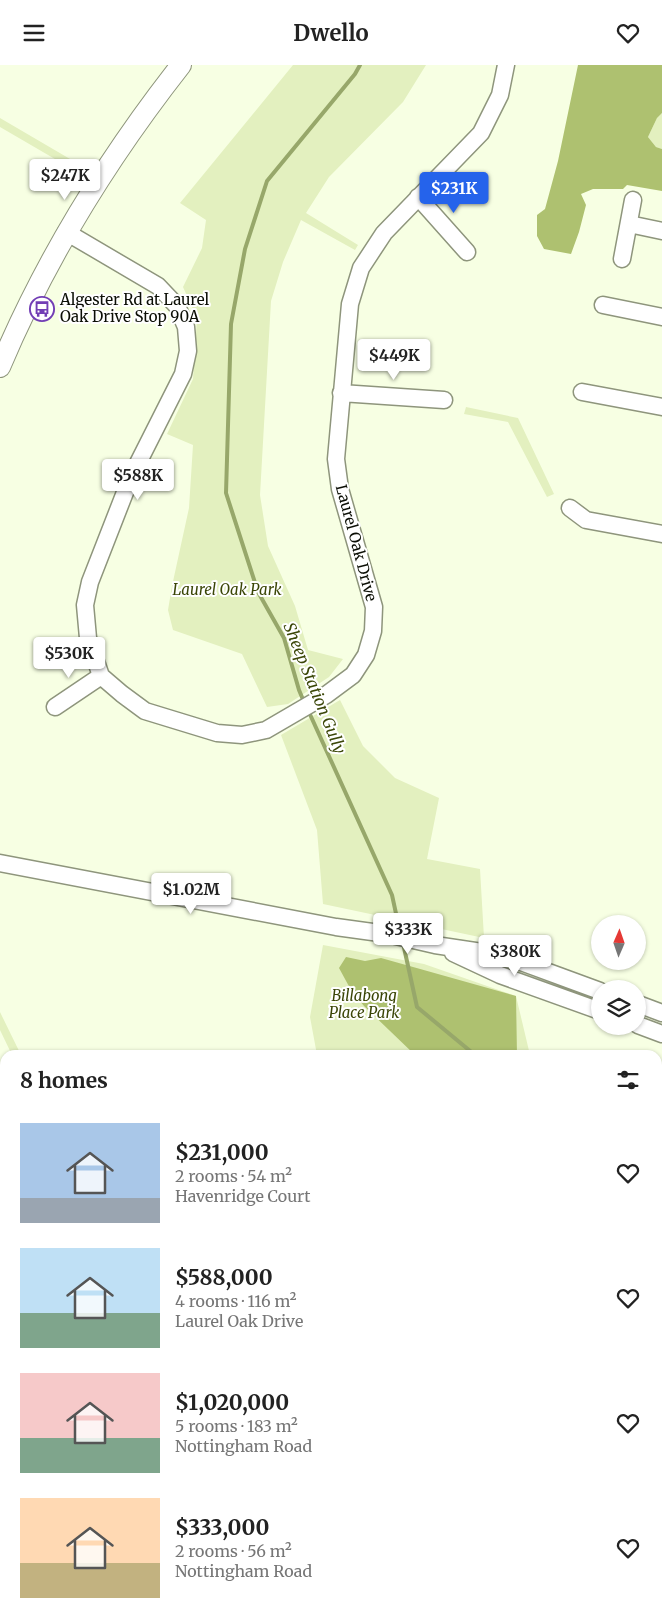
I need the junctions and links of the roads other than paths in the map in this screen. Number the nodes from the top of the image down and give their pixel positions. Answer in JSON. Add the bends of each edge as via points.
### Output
{"nodes":[{"id":1,"x":181,"y":65,"type":"edge"},
{"id":2,"x":506,"y":65,"type":"edge"},
{"id":3,"x":418,"y":197,"type":"junction"},
{"id":4,"x":634,"y":200,"type":"dead end"},
{"id":5,"x":629,"y":224,"type":"junction"},
{"id":6,"x":662,"y":231,"type":"edge"},
{"id":7,"x":66,"y":232,"type":"junction"},
{"id":8,"x":468,"y":253,"type":"dead end"},
{"id":9,"x":622,"y":259,"type":"dead end"},
{"id":10,"x":603,"y":305,"type":"dead end"},
{"id":11,"x":662,"y":317,"type":"edge"},
{"id":12,"x":0,"y":367,"type":"edge"},
{"id":13,"x":582,"y":392,"type":"dead end"},
{"id":14,"x":342,"y":393,"type":"junction"},
{"id":15,"x":444,"y":400,"type":"dead end"},
{"id":16,"x":662,"y":407,"type":"edge"},
{"id":17,"x":570,"y":508,"type":"dead end"},
{"id":18,"x":662,"y":534,"type":"edge"},
{"id":19,"x":101,"y":676,"type":"junction"},
{"id":20,"x":56,"y":707,"type":"dead end"},
{"id":21,"x":0,"y":863,"type":"edge"},
{"id":22,"x":435,"y":945,"type":"junction"},
{"id":23,"x":591,"y":988,"type":"edge"},
{"id":24,"x":646,"y":1007,"type":"edge"},
{"id":25,"x":591,"y":1008,"type":"edge"},
{"id":26,"x":662,"y":1013,"type":"edge"},
{"id":27,"x":646,"y":1028,"type":"edge"},
{"id":28,"x":662,"y":1034,"type":"edge"}],
"edges":[{"from":1,"to":7,"type":"main road","via":[[112,158]]},
{"from":2,"to":3,"type":"street","name":"Laurel Oak Drive","via":[[500,95],[481,133]]},
{"from":3,"to":8,"type":"street"},
{"from":3,"to":14,"type":"street","name":"Laurel Oak Drive","via":[[384,233],[362,268],[350,304]]},
{"from":4,"to":5,"type":"street"},
{"from":5,"to":6,"type":"street"},
{"from":5,"to":9,"type":"street"},
{"from":7,"to":12,"type":"main road"},
{"from":7,"to":19,"type":"street","via":[[158,286],[177,306],[186,327],[188,351],[183,374],[130,477],[90,582],[86,605],[88,638]]},
{"from":10,"to":11,"type":"street"},
{"from":13,"to":16,"type":"street"},
{"from":14,"to":15,"type":"street"},
{"from":14,"to":19,"type":"street","name":"Laurel Oak Drive","via":[[336,459],[340,489],[374,607],[373,631],[366,655],[353,675],[266,730],[242,735],[217,733],[145,711]]},
{"from":17,"to":18,"type":"street","via":[[586,520]]},
{"from":19,"to":20,"type":"street"},
{"from":21,"to":22,"type":"street"},
{"from":22,"to":23,"type":"street","via":[[502,955]]},
{"from":22,"to":25,"type":"street","via":[[500,975]]},
{"from":24,"to":26,"type":"street"},
{"from":27,"to":28,"type":"street"}]}
